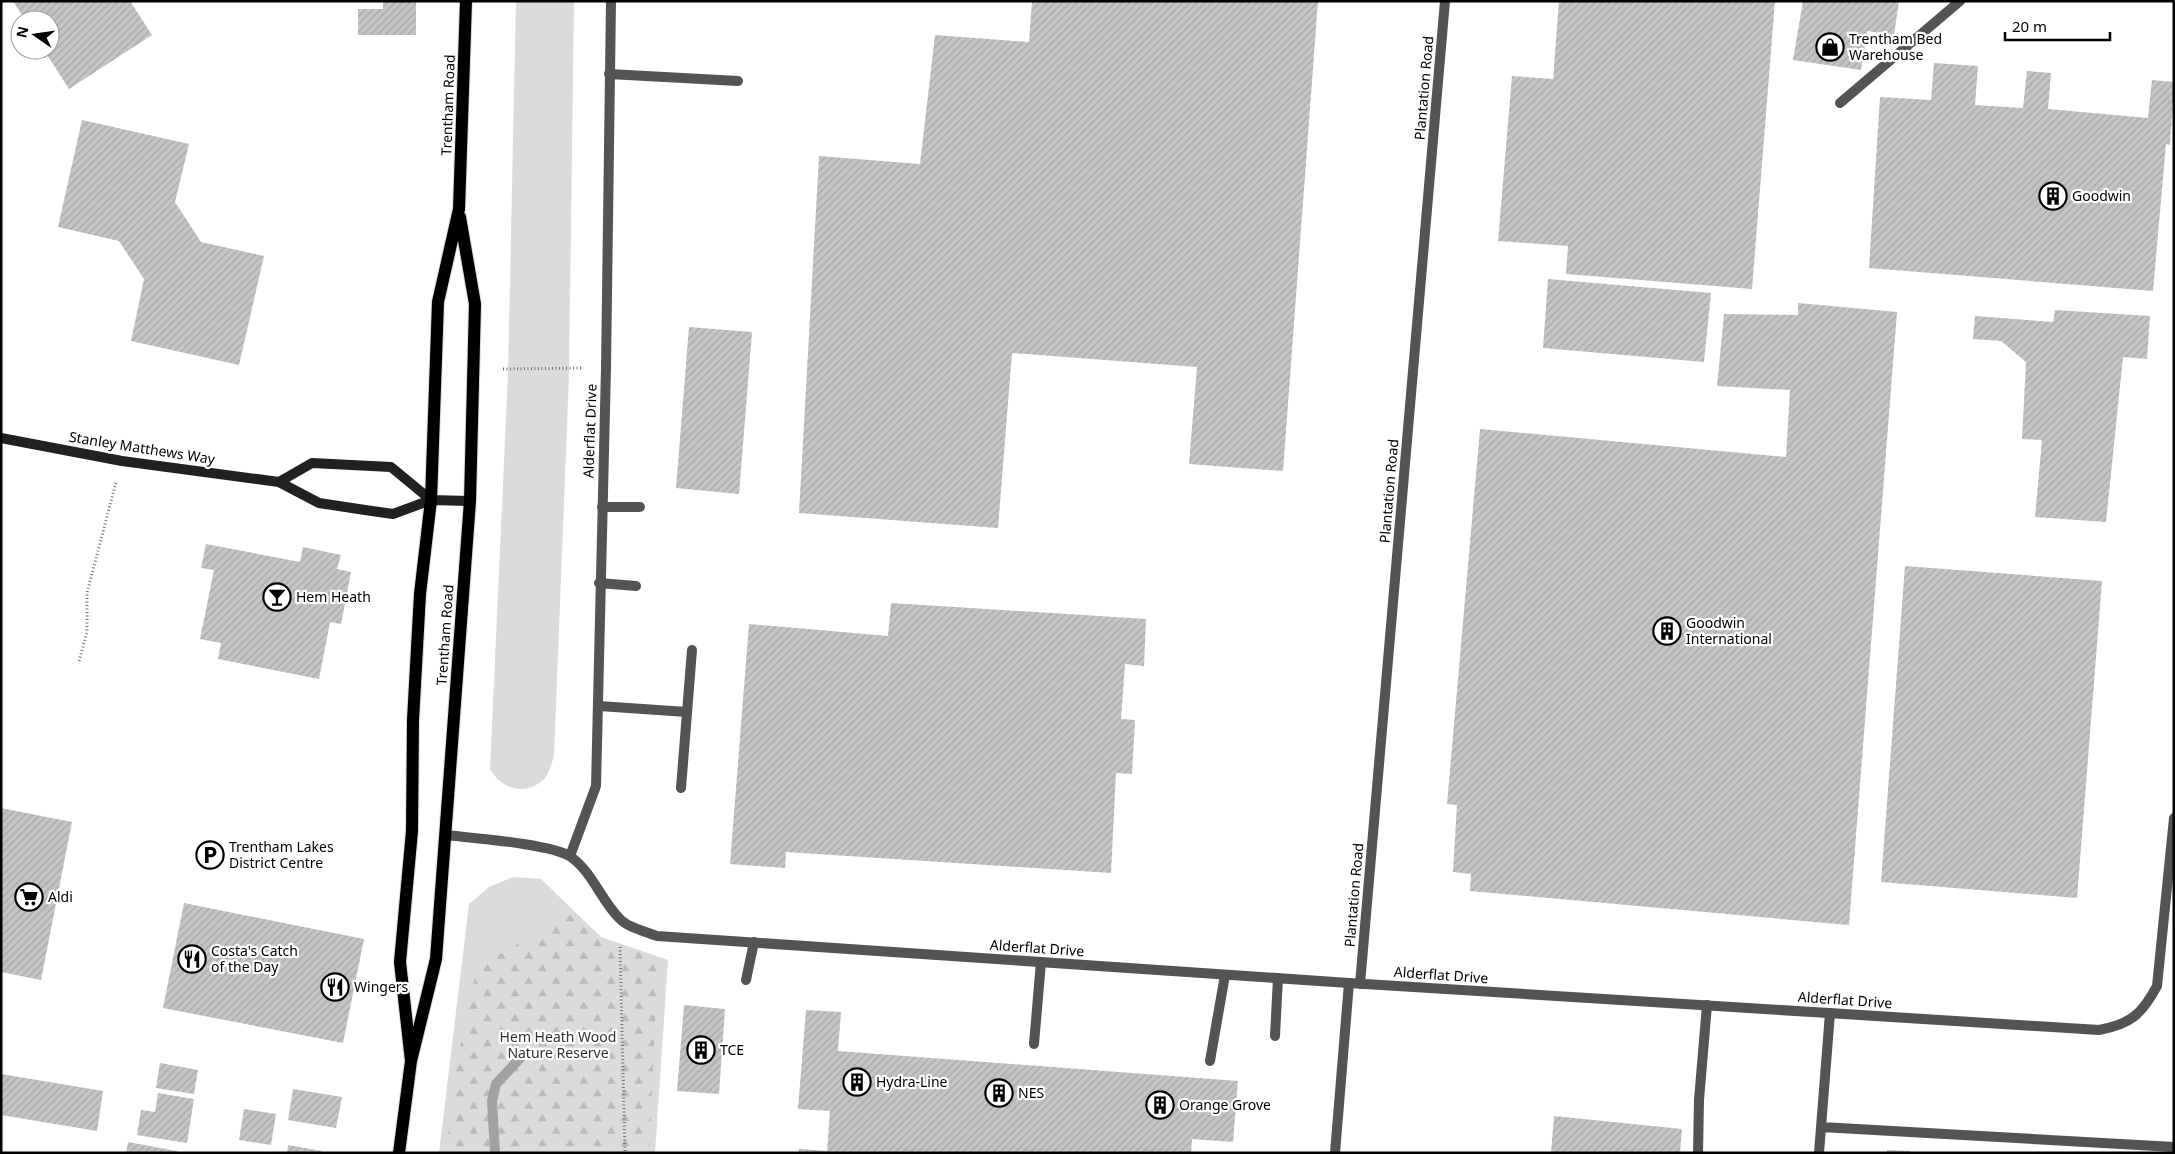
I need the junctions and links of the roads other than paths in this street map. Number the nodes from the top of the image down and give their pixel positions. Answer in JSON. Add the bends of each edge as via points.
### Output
{"nodes":[{"id":1,"x":466,"y":1,"type":"edge"},
{"id":2,"x":611,"y":1,"type":"edge"},
{"id":3,"x":1445,"y":1,"type":"edge"},
{"id":4,"x":1960,"y":1,"type":"edge"},
{"id":5,"x":608,"y":74,"type":"junction"},
{"id":6,"x":738,"y":81,"type":"dead end"},
{"id":7,"x":1840,"y":103,"type":"dead end"},
{"id":8,"x":459,"y":209,"type":"junction"},
{"id":9,"x":1,"y":438,"type":"edge"},
{"id":10,"x":280,"y":482,"type":"junction"},
{"id":11,"x":431,"y":500,"type":"junction"},
{"id":12,"x":470,"y":501,"type":"junction"},
{"id":13,"x":602,"y":507,"type":"junction"},
{"id":14,"x":640,"y":508,"type":"dead end"},
{"id":15,"x":599,"y":583,"type":"junction"},
{"id":16,"x":636,"y":586,"type":"dead end"},
{"id":17,"x":692,"y":650,"type":"dead end"},
{"id":18,"x":598,"y":706,"type":"junction"},
{"id":19,"x":687,"y":712,"type":"junction"},
{"id":20,"x":682,"y":788,"type":"dead end"},
{"id":21,"x":2174,"y":818,"type":"edge"},
{"id":22,"x":446,"y":835,"type":"junction"},
{"id":23,"x":570,"y":856,"type":"junction"},
{"id":24,"x":754,"y":942,"type":"junction"},
{"id":25,"x":1041,"y":962,"type":"junction"},
{"id":26,"x":1225,"y":975,"type":"junction"},
{"id":27,"x":1278,"y":978,"type":"junction"},
{"id":28,"x":746,"y":980,"type":"dead end"},
{"id":29,"x":1355,"y":984,"type":"junction"},
{"id":30,"x":1707,"y":1006,"type":"junction"},
{"id":31,"x":1830,"y":1013,"type":"junction"},
{"id":32,"x":1275,"y":1036,"type":"dead end"},
{"id":33,"x":1034,"y":1044,"type":"dead end"},
{"id":34,"x":411,"y":1060,"type":"junction"},
{"id":35,"x":1210,"y":1061,"type":"dead end"},
{"id":36,"x":1821,"y":1127,"type":"junction"},
{"id":37,"x":2174,"y":1146,"type":"edge"},
{"id":38,"x":399,"y":1153,"type":"edge"},
{"id":39,"x":1335,"y":1153,"type":"edge"},
{"id":40,"x":1698,"y":1153,"type":"edge"},
{"id":41,"x":1819,"y":1153,"type":"edge"}],
"edges":[{"from":1,"to":8,"type":"main road","name":"Trentham Road"},
{"from":2,"to":5,"type":"street","name":"Alderflat Drive"},
{"from":3,"to":29,"type":"street","name":"Plantation Road"},
{"from":4,"to":7,"type":"street"},
{"from":5,"to":6,"type":"street"},
{"from":5,"to":13,"type":"street","name":"Alderflat Drive"},
{"from":8,"to":11,"type":"main road","name":"Trentham Road","via":[[438,302]]},
{"from":8,"to":12,"type":"main road","name":"Trentham Road","via":[[475,304]]},
{"from":9,"to":10,"type":"main road","name":"Stanley Matthews Way","via":[[122,461]]},
{"from":10,"to":11,"type":"main road","name":"Stanley Matthews Way","via":[[319,503],[393,514]]},
{"from":10,"to":11,"type":"main road","via":[[312,463],[391,467]]},
{"from":11,"to":12,"type":"main road"},
{"from":11,"to":34,"type":"main road","name":"Trentham Road","via":[[420,594],[413,720],[412,831],[400,962]]},
{"from":12,"to":22,"type":"main road","name":"Trentham Road"},
{"from":13,"to":14,"type":"street"},
{"from":13,"to":15,"type":"street","name":"Alderflat Drive"},
{"from":15,"to":16,"type":"street"},
{"from":15,"to":18,"type":"street","name":"Alderflat Drive"},
{"from":17,"to":19,"type":"street"},
{"from":18,"to":19,"type":"street"},
{"from":18,"to":23,"type":"street","name":"Alderflat Drive","via":[[596,786]]},
{"from":19,"to":20,"type":"street"},
{"from":21,"to":31,"type":"street","name":"Alderflat Drive","via":[[2157,986],[2136,1016],[2121,1026],[2099,1030]]},
{"from":22,"to":23,"type":"street","via":[[538,847]]},
{"from":22,"to":34,"type":"main road","name":"Trentham Road","via":[[436,959]]},
{"from":23,"to":24,"type":"street","name":"Alderflat Drive","via":[[591,878],[619,919],[635,928],[657,936]]},
{"from":24,"to":25,"type":"street","name":"Alderflat Drive"},
{"from":24,"to":28,"type":"street"},
{"from":25,"to":26,"type":"street","name":"Alderflat Drive"},
{"from":25,"to":33,"type":"street"},
{"from":26,"to":27,"type":"street","name":"Alderflat Drive"},
{"from":26,"to":35,"type":"street"},
{"from":27,"to":29,"type":"street","name":"Alderflat Drive"},
{"from":27,"to":32,"type":"street"},
{"from":29,"to":30,"type":"street","name":"Alderflat Drive"},
{"from":29,"to":39,"type":"street","name":"Plantation Road"},
{"from":30,"to":31,"type":"street","name":"Alderflat Drive"},
{"from":30,"to":40,"type":"street"},
{"from":31,"to":36,"type":"street"},
{"from":34,"to":38,"type":"main road","name":"Trentham Road"},
{"from":36,"to":37,"type":"street"},
{"from":36,"to":41,"type":"street"}]}
